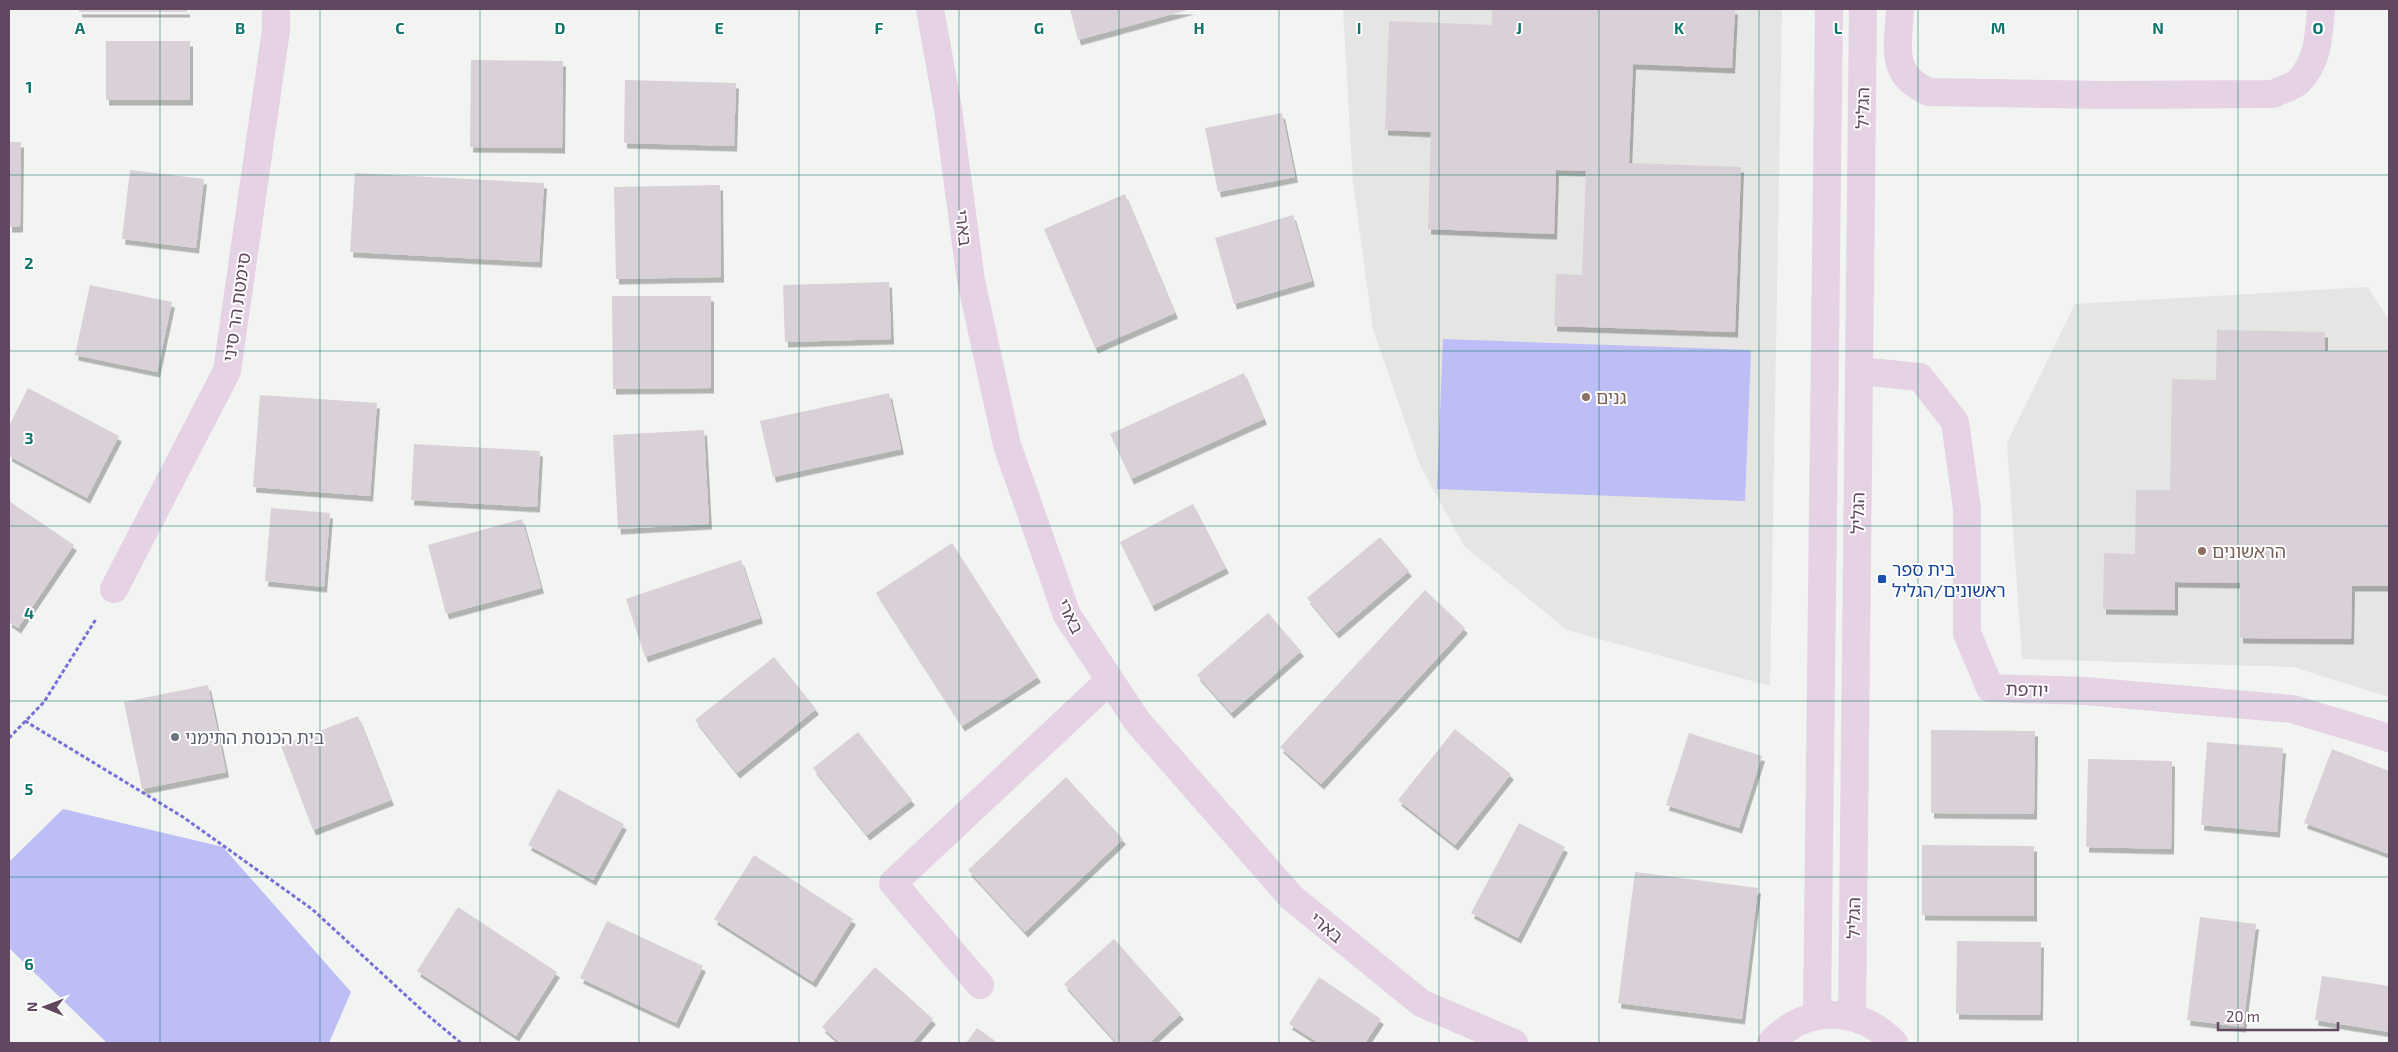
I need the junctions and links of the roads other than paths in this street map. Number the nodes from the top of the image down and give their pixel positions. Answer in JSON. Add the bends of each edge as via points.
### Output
{"nodes":[{"id":1,"x":930,"y":9,"type":"edge"},
{"id":2,"x":1829,"y":9,"type":"edge"},
{"id":3,"x":1863,"y":9,"type":"edge"},
{"id":4,"x":1900,"y":9,"type":"edge"},
{"id":5,"x":2321,"y":9,"type":"edge"},
{"id":6,"x":276,"y":19,"type":"edge"},
{"id":7,"x":1859,"y":371,"type":"junction"},
{"id":8,"x":114,"y":589,"type":"road end"},
{"id":9,"x":1110,"y":680,"type":"junction"},
{"id":10,"x":2389,"y":738,"type":"edge"},
{"id":11,"x":980,"y":985,"type":"dead end"},
{"id":12,"x":1817,"y":1015,"type":"junction"},
{"id":13,"x":1852,"y":1016,"type":"junction"},
{"id":14,"x":1514,"y":1043,"type":"edge"},
{"id":15,"x":1771,"y":1043,"type":"edge"},
{"id":16,"x":1894,"y":1043,"type":"edge"}],
"edges":[{"from":1,"to":9,"type":"street","name":"בארי","via":[[948,108],[971,281],[1007,445],[1067,615]]},
{"from":2,"to":12,"type":"street","name":"הגליל"},
{"from":3,"to":7,"type":"street","name":"הגליל"},
{"from":4,"to":5,"type":"street","via":[[1900,65],[1914,86],[1929,92],[2107,95],[2274,94],[2297,83],[2311,66]]},
{"from":6,"to":8,"type":"street","name":"סימטת הר סיני","via":[[227,371]]},
{"from":7,"to":10,"type":"street","name":"יודפת","via":[[1920,377],[1955,422],[1967,508],[1967,633],[1990,688],[2084,691],[2292,709]]},
{"from":7,"to":13,"type":"street","name":"הגליל"},
{"from":9,"to":11,"type":"street","via":[[893,884]]},
{"from":9,"to":14,"type":"street","name":"בארי","via":[[1138,722],[1291,897],[1421,1002]]},
{"from":12,"to":13,"type":"street"},
{"from":12,"to":15,"type":"street","via":[[1782,1031]]},
{"from":13,"to":16,"type":"street","via":[[1872,1024]]}]}
